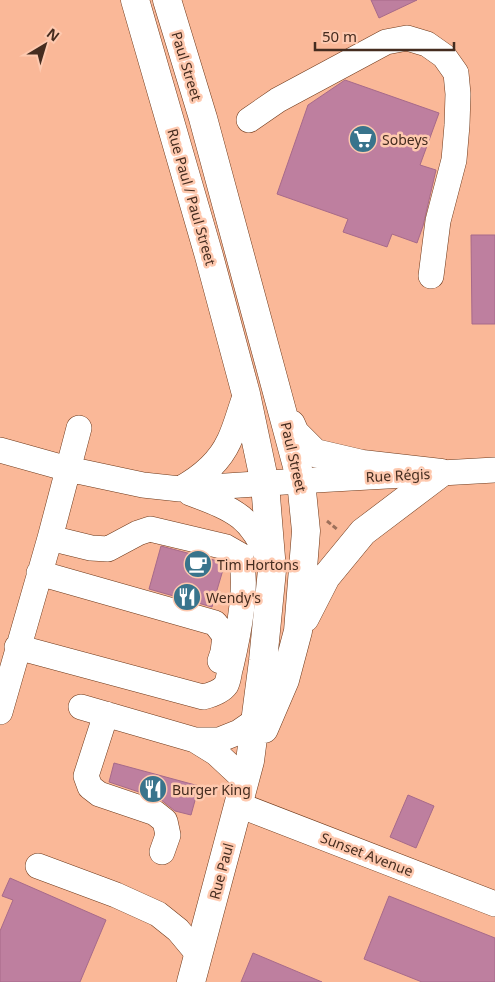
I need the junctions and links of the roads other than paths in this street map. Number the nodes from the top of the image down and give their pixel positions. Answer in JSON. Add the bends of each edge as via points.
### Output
{"nodes":[{"id":1,"x":135,"y":0,"type":"edge"},
{"id":2,"x":167,"y":0,"type":"edge"},
{"id":3,"x":249,"y":120,"type":"dead end"},
{"id":4,"x":431,"y":276,"type":"dead end"},
{"id":5,"x":246,"y":394,"type":"junction"},
{"id":6,"x":282,"y":406,"type":"junction"},
{"id":7,"x":79,"y":428,"type":"dead end"},
{"id":8,"x":0,"y":450,"type":"edge"},
{"id":9,"x":68,"y":469,"type":"junction"},
{"id":10,"x":495,"y":470,"type":"edge"},
{"id":11,"x":441,"y":473,"type":"junction"},
{"id":12,"x":302,"y":481,"type":"junction"},
{"id":13,"x":265,"y":484,"type":"junction"},
{"id":14,"x":180,"y":490,"type":"junction"},
{"id":15,"x":50,"y":538,"type":"junction"},
{"id":16,"x":272,"y":570,"type":"junction"},
{"id":17,"x":39,"y":573,"type":"junction"},
{"id":18,"x":298,"y":631,"type":"junction"},
{"id":19,"x":20,"y":641,"type":"junction"},
{"id":20,"x":81,"y":707,"type":"dead end"},
{"id":21,"x":0,"y":712,"type":"edge"},
{"id":22,"x":106,"y":714,"type":"junction"},
{"id":23,"x":255,"y":721,"type":"junction"},
{"id":24,"x":195,"y":740,"type":"junction"},
{"id":25,"x":245,"y":782,"type":"junction"},
{"id":26,"x":162,"y":852,"type":"dead end"},
{"id":27,"x":38,"y":866,"type":"dead end"},
{"id":28,"x":495,"y":904,"type":"edge"},
{"id":29,"x":198,"y":954,"type":"junction"},
{"id":30,"x":191,"y":982,"type":"edge"}],
"edges":[{"from":1,"to":5,"type":"main road","name":"Rue Paul / Paul Street"},
{"from":2,"to":6,"type":"main road","name":"Paul Street"},
{"from":3,"to":4,"type":"street","via":[[278,100],[386,42],[407,38],[428,44],[444,56],[456,73],[457,125],[454,160],[438,221]]},
{"from":5,"to":13,"type":"main road"},
{"from":5,"to":14,"type":"street","via":[[229,442],[201,477]]},
{"from":6,"to":11,"type":"main road","via":[[295,433],[315,453],[362,464]]},
{"from":6,"to":12,"type":"main road","name":"Paul Street"},
{"from":7,"to":9,"type":"street"},
{"from":8,"to":9,"type":"street"},
{"from":9,"to":14,"type":"street"},
{"from":9,"to":15,"type":"street"},
{"from":10,"to":11,"type":"street","name":"Rue Régis"},
{"from":11,"to":12,"type":"street","name":"Rue Régis"},
{"from":11,"to":18,"type":"main road","via":[[363,532],[326,577]]},
{"from":12,"to":13,"type":"street","name":"Rue Régis"},
{"from":12,"to":18,"type":"main road","name":"Paul Street","via":[[306,531]]},
{"from":13,"to":14,"type":"street","name":"Rue Régis"},
{"from":13,"to":16,"type":"main road"},
{"from":14,"to":16,"type":"street","via":[[228,507],[249,524],[262,542]]},
{"from":15,"to":17,"type":"street"},
{"from":15,"to":19,"type":"street","via":[[108,549],[150,529],[226,547],[240,555],[243,565],[241,605],[226,685],[213,695],[203,697]]},
{"from":16,"to":23,"type":"main road"},
{"from":17,"to":19,"type":"street"},
{"from":17,"to":19,"type":"street","via":[[216,623],[225,636],[223,652],[215,674],[206,681]]},
{"from":18,"to":25,"type":"main road","name":"Paul Street","via":[[285,680]]},
{"from":19,"to":21,"type":"street"},
{"from":20,"to":22,"type":"street"},
{"from":22,"to":24,"type":"street"},
{"from":22,"to":26,"type":"street","via":[[86,776],[90,787],[99,794],[155,813],[165,821],[168,835]]},
{"from":23,"to":24,"type":"street","via":[[219,740]]},
{"from":23,"to":25,"type":"main road"},
{"from":24,"to":25,"type":"street","via":[[216,753]]},
{"from":25,"to":28,"type":"street","name":"Sunset Avenue"},
{"from":25,"to":29,"type":"main road","name":"Rue Paul"},
{"from":27,"to":29,"type":"street","via":[[158,914],[178,930]]},
{"from":29,"to":30,"type":"main road","name":"Rue Paul"}]}
